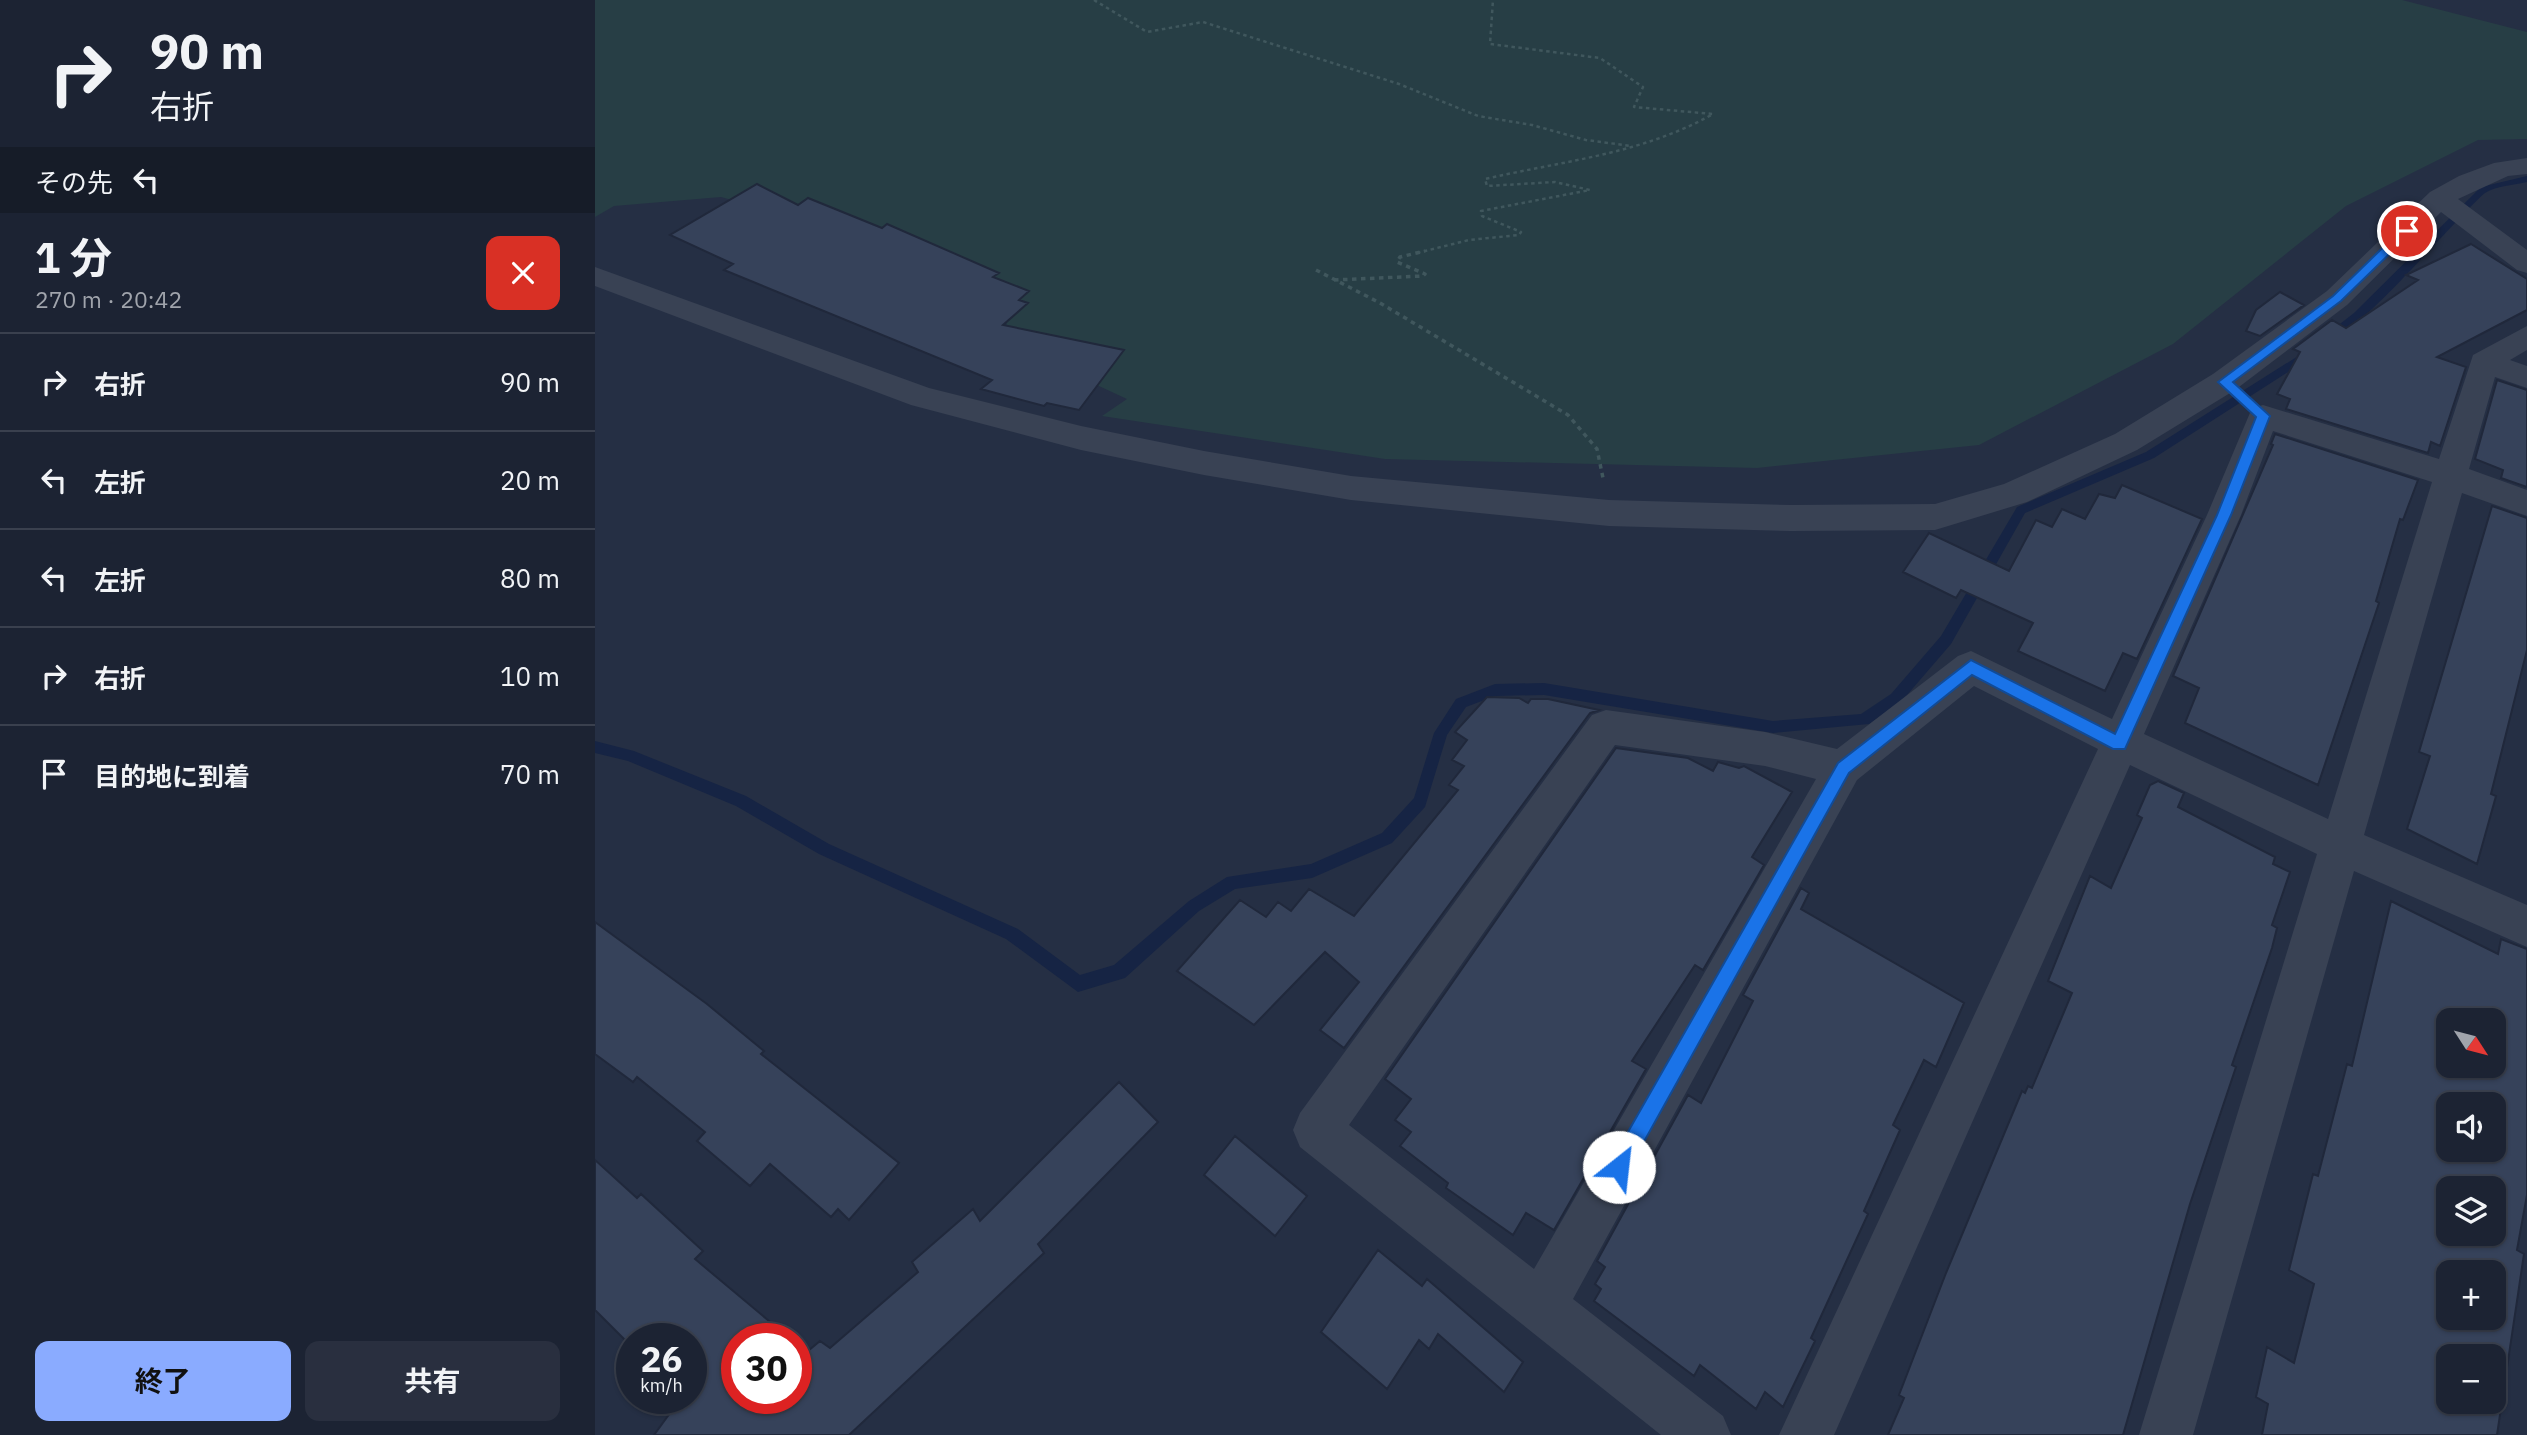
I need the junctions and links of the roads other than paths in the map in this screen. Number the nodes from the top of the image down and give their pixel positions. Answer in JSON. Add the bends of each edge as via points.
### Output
{"nodes":[{"id":1,"x":2527,"y":166,"type":"edge"},
{"id":2,"x":2440,"y":198,"type":"junction"},
{"id":3,"x":2527,"y":264,"type":"edge"},
{"id":4,"x":595,"y":276,"type":"edge"},
{"id":5,"x":2527,"y":336,"type":"edge"},
{"id":6,"x":2484,"y":362,"type":"junction"},
{"id":7,"x":2527,"y":377,"type":"edge"},
{"id":8,"x":2224,"y":382,"type":"junction"},
{"id":9,"x":2263,"y":416,"type":"junction"},
{"id":10,"x":2449,"y":475,"type":"junction"},
{"id":11,"x":2527,"y":503,"type":"edge"},
{"id":12,"x":2119,"y":744,"type":"junction"},
{"id":13,"x":1843,"y":768,"type":"junction"},
{"id":14,"x":2340,"y":847,"type":"junction"},
{"id":15,"x":2527,"y":926,"type":"edge"},
{"id":16,"x":1540,"y":1308,"type":"junction"},
{"id":17,"x":1704,"y":1435,"type":"edge"},
{"id":18,"x":1807,"y":1435,"type":"edge"},
{"id":19,"x":2166,"y":1435,"type":"edge"}],
"edges":[{"from":1,"to":2,"type":"street","via":[[2503,169]]},
{"from":2,"to":3,"type":"street"},
{"from":2,"to":8,"type":"street","via":[[2337,298]]},
{"from":4,"to":8,"type":"street","via":[[922,397],[1081,438],[1351,488],[1609,513],[1935,517],[2015,493],[2126,442]]},
{"from":5,"to":6,"type":"street"},
{"from":6,"to":7,"type":"street"},
{"from":6,"to":10,"type":"street"},
{"from":8,"to":9,"type":"street"},
{"from":9,"to":10,"type":"street"},
{"from":9,"to":12,"type":"street","via":[[2224,515]]},
{"from":10,"to":11,"type":"street"},
{"from":10,"to":14,"type":"street"},
{"from":12,"to":13,"type":"street","via":[[1971,667]]},
{"from":12,"to":14,"type":"street"},
{"from":12,"to":18,"type":"street"},
{"from":13,"to":16,"type":"street"},
{"from":13,"to":16,"type":"street","via":[[1765,749],[1606,727],[1317,1130]]},
{"from":14,"to":15,"type":"street"},
{"from":14,"to":19,"type":"street"},
{"from":16,"to":17,"type":"street"}]}
